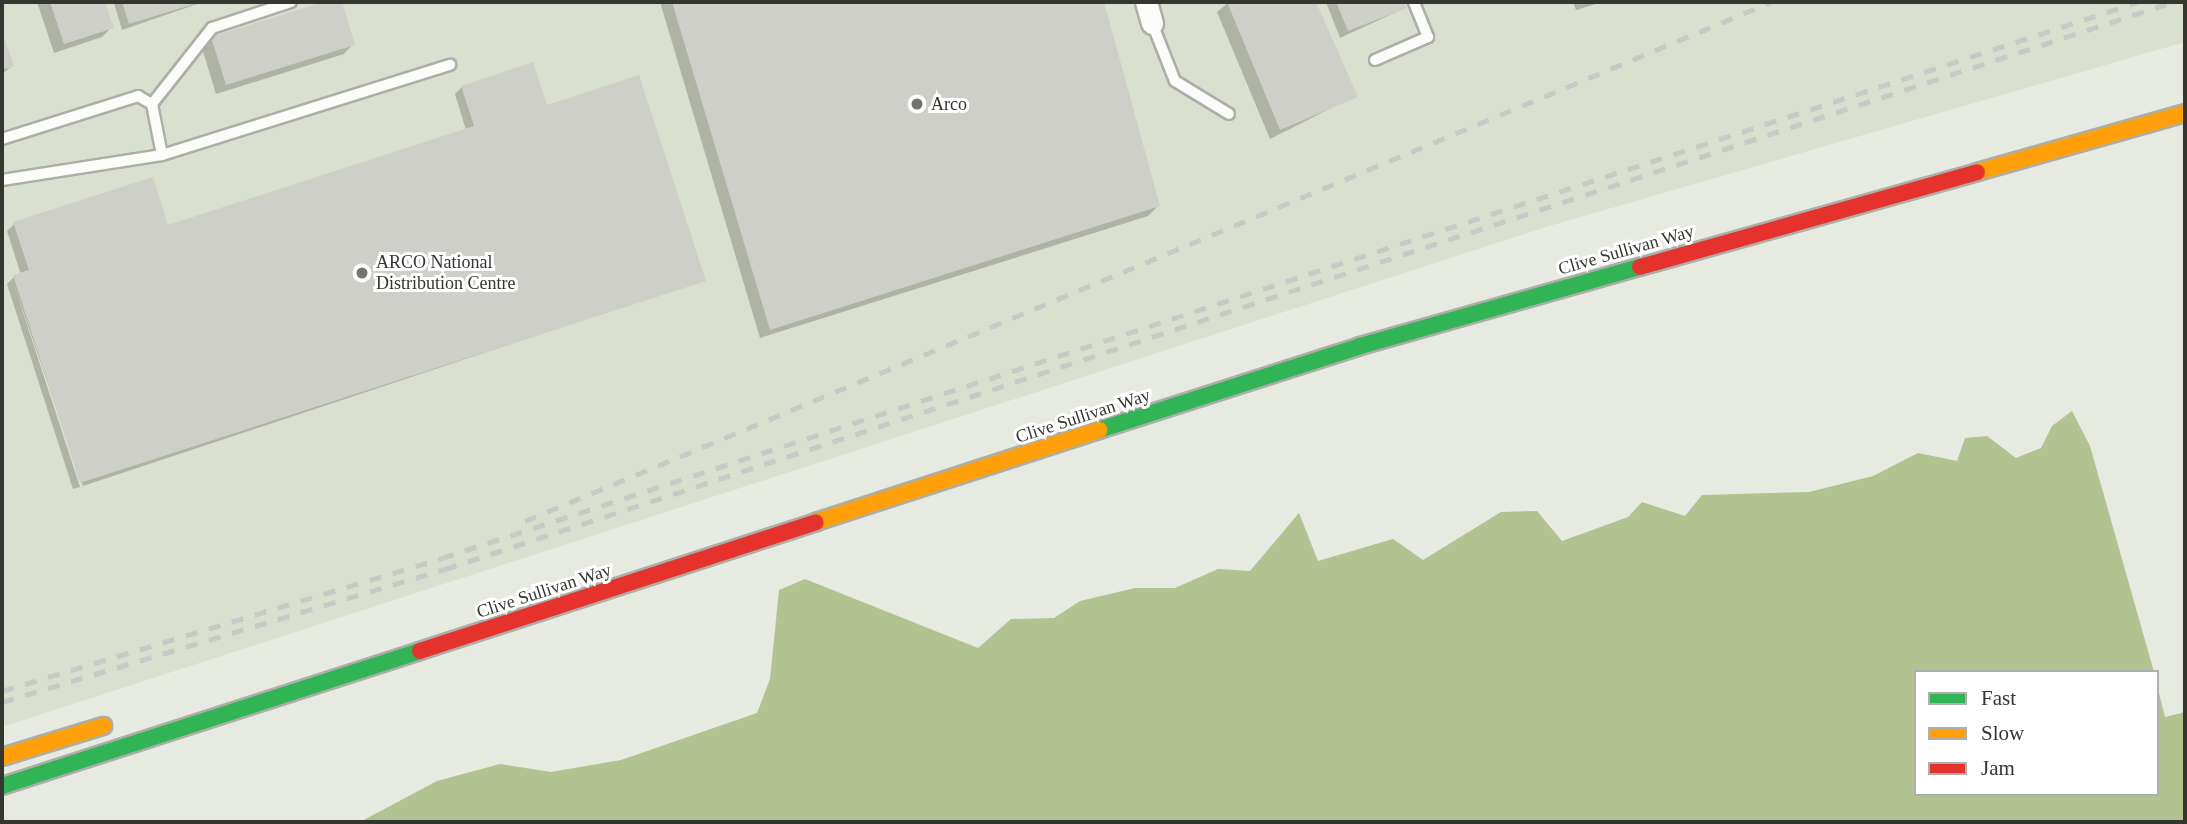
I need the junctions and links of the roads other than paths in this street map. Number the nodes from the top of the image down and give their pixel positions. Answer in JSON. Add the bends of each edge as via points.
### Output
{"nodes":[{"id":1,"x":292,"y":2,"type":"edge"},
{"id":2,"x":1146,"y":2,"type":"edge"},
{"id":3,"x":1414,"y":2,"type":"edge"},
{"id":4,"x":1152,"y":23,"type":"joint"},
{"id":5,"x":1375,"y":60,"type":"dead end"},
{"id":6,"x":450,"y":65,"type":"dead end"},
{"id":7,"x":152,"y":104,"type":"junction"},
{"id":8,"x":2185,"y":113,"type":"edge"},
{"id":9,"x":1229,"y":114,"type":"dead end"},
{"id":10,"x":2,"y":139,"type":"edge"},
{"id":11,"x":162,"y":155,"type":"junction"},
{"id":12,"x":2,"y":180,"type":"edge"},
{"id":13,"x":1138,"y":397,"type":"dead end"},
{"id":14,"x":533,"y":594,"type":"dead end"},
{"id":15,"x":121,"y":720,"type":"dead end"},
{"id":16,"x":2,"y":757,"type":"edge"},
{"id":17,"x":2,"y":786,"type":"edge"}],
"edges":[{"from":1,"to":7,"type":"lane","via":[[212,28]]},
{"from":2,"to":4,"type":"street"},
{"from":3,"to":5,"type":"lane","via":[[1428,37]]},
{"from":4,"to":9,"type":"lane","via":[[1175,81]]},
{"from":6,"to":11,"type":"lane"},
{"from":7,"to":10,"type":"lane","via":[[138,96]]},
{"from":7,"to":11,"type":"lane"},
{"from":8,"to":17,"type":"highway","name":"Clive Sullivan Way","via":[[1360,346]]},
{"from":11,"to":12,"type":"lane"},
{"from":13,"to":14,"type":"highway","name":"Clive Sullivan Way"},
{"from":15,"to":16,"type":"highway"}]}
